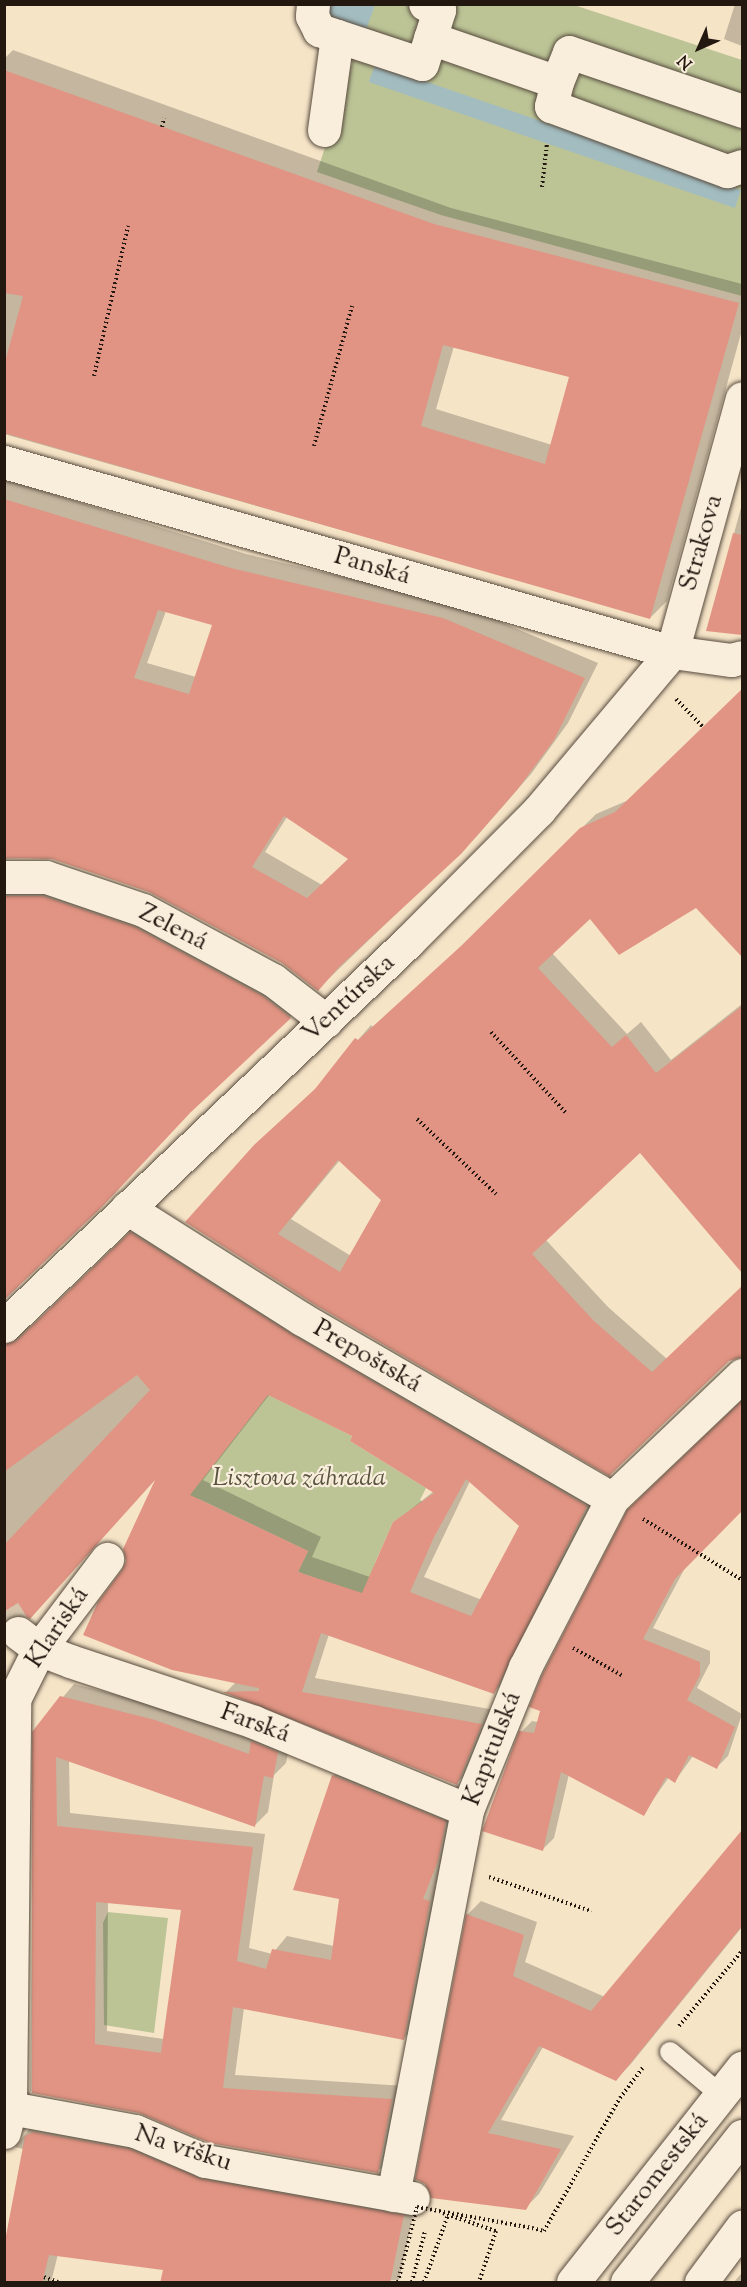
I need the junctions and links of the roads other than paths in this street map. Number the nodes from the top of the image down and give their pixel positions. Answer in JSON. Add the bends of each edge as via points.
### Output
{"nodes":[{"id":1,"x":313,"y":4,"type":"edge"},
{"id":2,"x":425,"y":4,"type":"edge"},
{"id":3,"x":337,"y":36,"type":"junction"},
{"id":4,"x":430,"y":38,"type":"junction"},
{"id":5,"x":554,"y":94,"type":"junction"},
{"id":6,"x":742,"y":111,"type":"edge"},
{"id":7,"x":324,"y":130,"type":"dead end"},
{"id":8,"x":742,"y":166,"type":"edge"},
{"id":9,"x":742,"y":398,"type":"edge"},
{"id":10,"x":4,"y":462,"type":"edge"},
{"id":11,"x":672,"y":652,"type":"junction"},
{"id":12,"x":742,"y":657,"type":"edge"},
{"id":13,"x":4,"y":877,"type":"edge"},
{"id":14,"x":326,"y":1021,"type":"junction"},
{"id":15,"x":127,"y":1208,"type":"junction"},
{"id":16,"x":4,"y":1326,"type":"edge"},
{"id":17,"x":742,"y":1374,"type":"edge"},
{"id":18,"x":624,"y":1507,"type":"junction"},
{"id":19,"x":107,"y":1559,"type":"dead end"},
{"id":20,"x":29,"y":1641,"type":"junction"},
{"id":21,"x":467,"y":1810,"type":"junction"},
{"id":22,"x":671,"y":2043,"type":"road end"},
{"id":23,"x":742,"y":2068,"type":"edge"},
{"id":24,"x":721,"y":2096,"type":"junction"},
{"id":25,"x":7,"y":2120,"type":"edge"},
{"id":26,"x":742,"y":2136,"type":"edge"},
{"id":27,"x":418,"y":2207,"type":"joint"},
{"id":28,"x":742,"y":2228,"type":"edge"},
{"id":29,"x":721,"y":2263,"type":"edge"},
{"id":30,"x":573,"y":2283,"type":"edge"},
{"id":31,"x":627,"y":2283,"type":"edge"}],
"edges":[{"from":1,"to":3,"type":"street","via":[[312,16],[319,30]]},
{"from":2,"to":4,"type":"street","via":[[439,10]]},
{"from":3,"to":4,"type":"street","via":[[422,64]]},
{"from":3,"to":7,"type":"street"},
{"from":4,"to":5,"type":"street"},
{"from":5,"to":6,"type":"street","via":[[569,52]]},
{"from":5,"to":8,"type":"street","via":[[727,171]]},
{"from":9,"to":11,"type":"street","name":"Strakova"},
{"from":10,"to":11,"type":"street","name":"Panská"},
{"from":11,"to":12,"type":"street","name":"Panská","via":[[732,660]]},
{"from":11,"to":14,"type":"street","name":"Ventúrska","via":[[539,810]]},
{"from":13,"to":14,"type":"street","name":"Zelená","via":[[46,877],[143,910],[273,980]]},
{"from":14,"to":15,"type":"street","name":"Ventúrska"},
{"from":15,"to":16,"type":"street","name":"Ventúrska"},
{"from":15,"to":18,"type":"street","name":"Prepoštská","via":[[302,1319]]},
{"from":17,"to":18,"type":"street","name":"Kapitulská"},
{"from":18,"to":21,"type":"street","name":"Kapitulská","via":[[525,1666]]},
{"from":19,"to":20,"type":"street","name":"Klariská"},
{"from":20,"to":21,"type":"street","name":"Farská","via":[[254,1722]]},
{"from":20,"to":25,"type":"street","name":"Klariská","via":[[14,1700]]},
{"from":21,"to":27,"type":"street","name":"Kapitulská","via":[[456,1867]]},
{"from":22,"to":24,"type":"lane"},
{"from":23,"to":24,"type":"street","name":"Staromestská"},
{"from":24,"to":30,"type":"street","name":"Staromestská"},
{"from":25,"to":27,"type":"street","name":"Na vŕšku","via":[[135,2131],[205,2162]]},
{"from":26,"to":31,"type":"street","name":"Staromestská"},
{"from":28,"to":29,"type":"street"}]}
